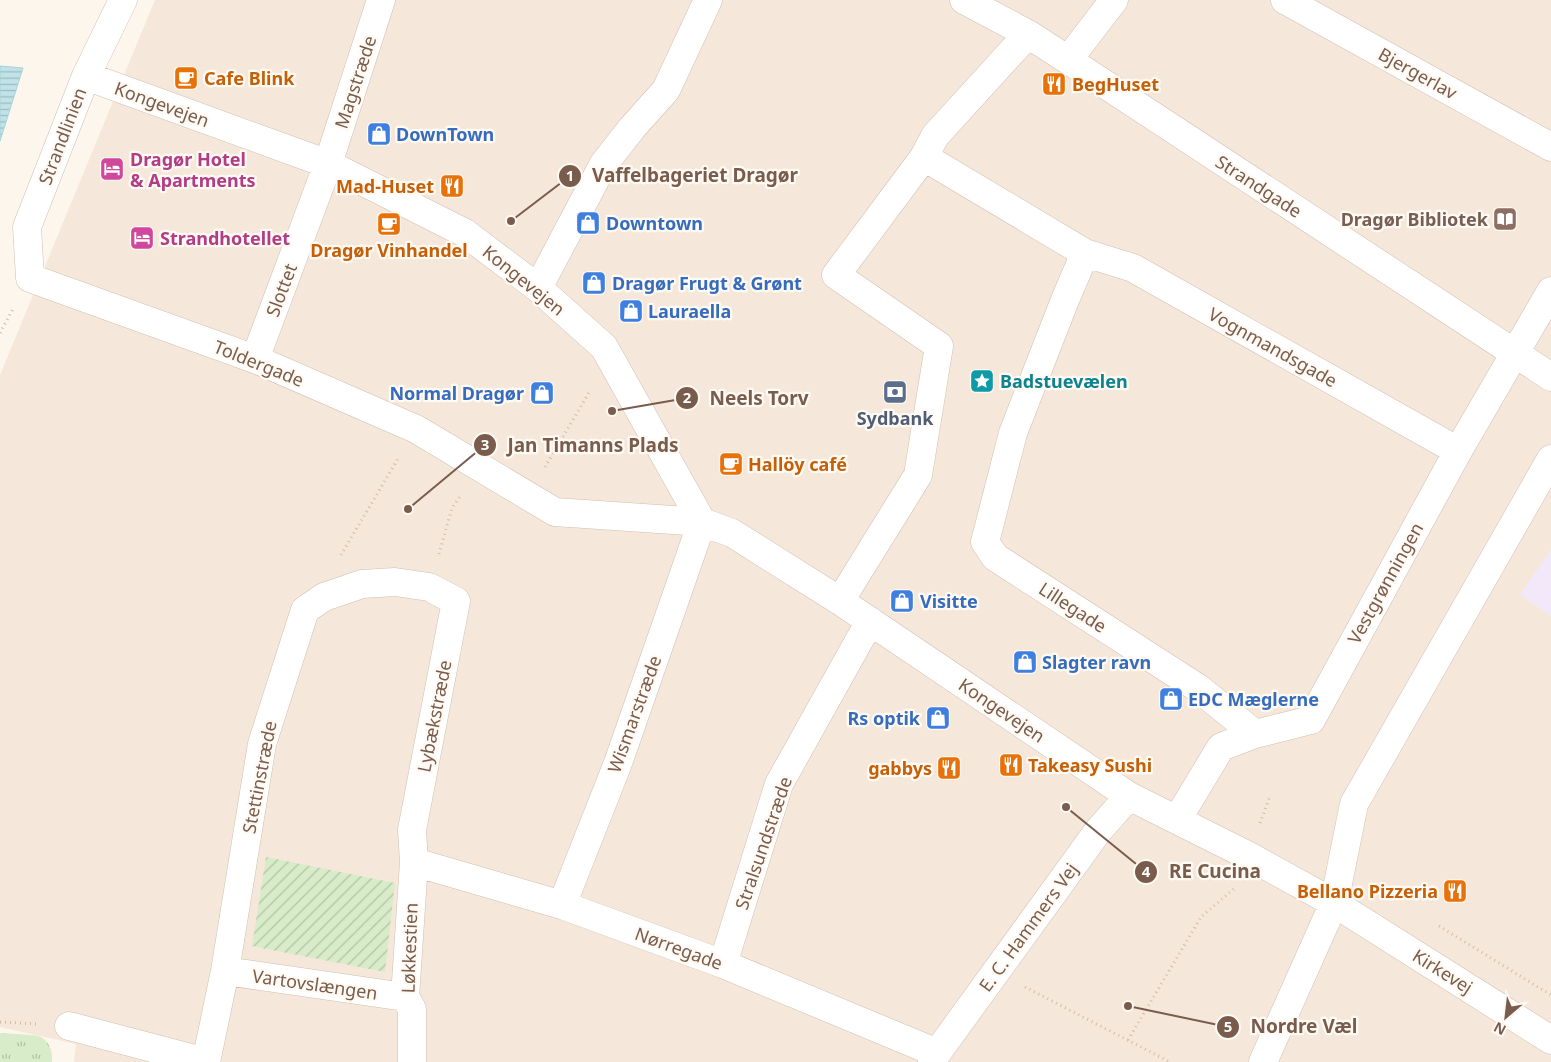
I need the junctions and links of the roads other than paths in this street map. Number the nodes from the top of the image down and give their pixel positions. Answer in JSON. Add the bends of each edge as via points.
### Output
{"nodes":[{"id":1,"x":123,"y":0,"type":"edge"},
{"id":2,"x":381,"y":0,"type":"edge"},
{"id":3,"x":708,"y":0,"type":"edge"},
{"id":4,"x":964,"y":0,"type":"edge"},
{"id":5,"x":1114,"y":0,"type":"edge"},
{"id":6,"x":1285,"y":0,"type":"edge"},
{"id":7,"x":1028,"y":34,"type":"junction"},
{"id":8,"x":1068,"y":60,"type":"junction"},
{"id":9,"x":86,"y":76,"type":"junction"},
{"id":10,"x":1551,"y":147,"type":"edge"},
{"id":11,"x":924,"y":157,"type":"junction"},
{"id":12,"x":328,"y":164,"type":"junction"},
{"id":13,"x":1085,"y":253,"type":"junction"},
{"id":14,"x":30,"y":278,"type":"joint"},
{"id":15,"x":538,"y":288,"type":"junction"},
{"id":16,"x":1551,"y":291,"type":"edge"},
{"id":17,"x":1515,"y":354,"type":"junction"},
{"id":18,"x":255,"y":359,"type":"junction"},
{"id":19,"x":1551,"y":377,"type":"edge"},
{"id":20,"x":1458,"y":450,"type":"junction"},
{"id":21,"x":1551,"y":459,"type":"edge"},
{"id":22,"x":478,"y":467,"type":"joint"},
{"id":23,"x":702,"y":522,"type":"junction"},
{"id":24,"x":429,"y":587,"type":"joint"},
{"id":25,"x":840,"y":601,"type":"junction"},
{"id":26,"x":870,"y":621,"type":"junction"},
{"id":27,"x":1255,"y":734,"type":"junction"},
{"id":28,"x":1129,"y":796,"type":"junction"},
{"id":29,"x":1177,"y":820,"type":"junction"},
{"id":30,"x":414,"y":862,"type":"junction"},
{"id":31,"x":1334,"y":903,"type":"junction"},
{"id":32,"x":562,"y":905,"type":"junction"},
{"id":33,"x":723,"y":964,"type":"junction"},
{"id":34,"x":225,"y":971,"type":"junction"},
{"id":35,"x":404,"y":998,"type":"junction"},
{"id":36,"x":69,"y":1026,"type":"dead end"},
{"id":37,"x":1551,"y":1040,"type":"edge"},
{"id":38,"x":935,"y":1057,"type":"edge"},
{"id":39,"x":206,"y":1062,"type":"edge"},
{"id":40,"x":412,"y":1062,"type":"edge"},
{"id":41,"x":1263,"y":1062,"type":"edge"}],
"edges":[{"from":1,"to":9,"type":"street","name":"Strandlinien"},
{"from":2,"to":12,"type":"street","name":"Magstræde"},
{"from":3,"to":15,"type":"street","via":[[666,90],[603,164]]},
{"from":4,"to":7,"type":"street","name":"Strandgade"},
{"from":5,"to":8,"type":"street"},
{"from":6,"to":10,"type":"street","name":"Bjergerlav"},
{"from":7,"to":8,"type":"street","name":"Strandgade"},
{"from":7,"to":11,"type":"street","via":[[935,136]]},
{"from":8,"to":17,"type":"street","name":"Strandgade"},
{"from":9,"to":12,"type":"street","name":"Kongevejen"},
{"from":9,"to":14,"type":"street","name":"Strandlinien","via":[[27,227]]},
{"from":11,"to":13,"type":"street"},
{"from":11,"to":25,"type":"street","via":[[836,275],[939,346],[918,475]]},
{"from":12,"to":15,"type":"street","name":"Kongevejen","via":[[465,233]]},
{"from":12,"to":18,"type":"street","name":"Slottet"},
{"from":13,"to":20,"type":"street","name":"Vognmandsgade","via":[[1132,268]]},
{"from":13,"to":27,"type":"street","name":"Lillegade","via":[[1013,433],[985,542],[995,557],[1198,688]]},
{"from":14,"to":18,"type":"street","name":"Toldergade"},
{"from":15,"to":23,"type":"street","name":"Kongevejen","via":[[604,347]]},
{"from":16,"to":17,"type":"street","name":"Vestgrønningen"},
{"from":17,"to":19,"type":"street","name":"Strandgade"},
{"from":17,"to":20,"type":"street","name":"Vestgrønningen"},
{"from":18,"to":22,"type":"street","name":"Toldergade","via":[[416,429]]},
{"from":20,"to":27,"type":"street","name":"Vestgrønningen","via":[[1311,720]]},
{"from":21,"to":31,"type":"street","via":[[1354,804]]},
{"from":22,"to":23,"type":"street","name":"Kongevejen","via":[[555,512]]},
{"from":23,"to":25,"type":"street","name":"Kongevejen","via":[[732,533]]},
{"from":23,"to":32,"type":"street","name":"Wismarstræde","via":[[618,763]]},
{"from":24,"to":30,"type":"street","name":"Lybækstræde","via":[[456,601],[412,830]]},
{"from":24,"to":34,"type":"street","name":"Stettinstræde","via":[[395,582],[362,584],[324,597],[305,610],[262,744]]},
{"from":25,"to":26,"type":"street","name":"Kongevejen"},
{"from":26,"to":28,"type":"street","name":"Kongevejen"},
{"from":26,"to":33,"type":"street","name":"Stralsundstræde","via":[[779,784]]},
{"from":27,"to":29,"type":"street","name":"Vestgrønningen","via":[[1221,747]]},
{"from":28,"to":29,"type":"street","name":"Kongevejen"},
{"from":28,"to":38,"type":"street","name":"E. C. Hammers Vej","via":[[1098,831]]},
{"from":29,"to":31,"type":"street","name":"Kongevejen"},
{"from":30,"to":32,"type":"street","name":"Nørregade"},
{"from":30,"to":35,"type":"street","name":"Løkkestien"},
{"from":31,"to":37,"type":"street","name":"Kirkevej"},
{"from":31,"to":41,"type":"street"},
{"from":32,"to":33,"type":"street","name":"Nørregade"},
{"from":33,"to":38,"type":"street","name":"Nørregade"},
{"from":34,"to":35,"type":"street","name":"Vartovslængen"},
{"from":34,"to":39,"type":"street","name":"Stettinstræde"},
{"from":35,"to":40,"type":"street","name":"Løkkestien","via":[[412,1009]]},
{"from":36,"to":39,"type":"street"}]}
